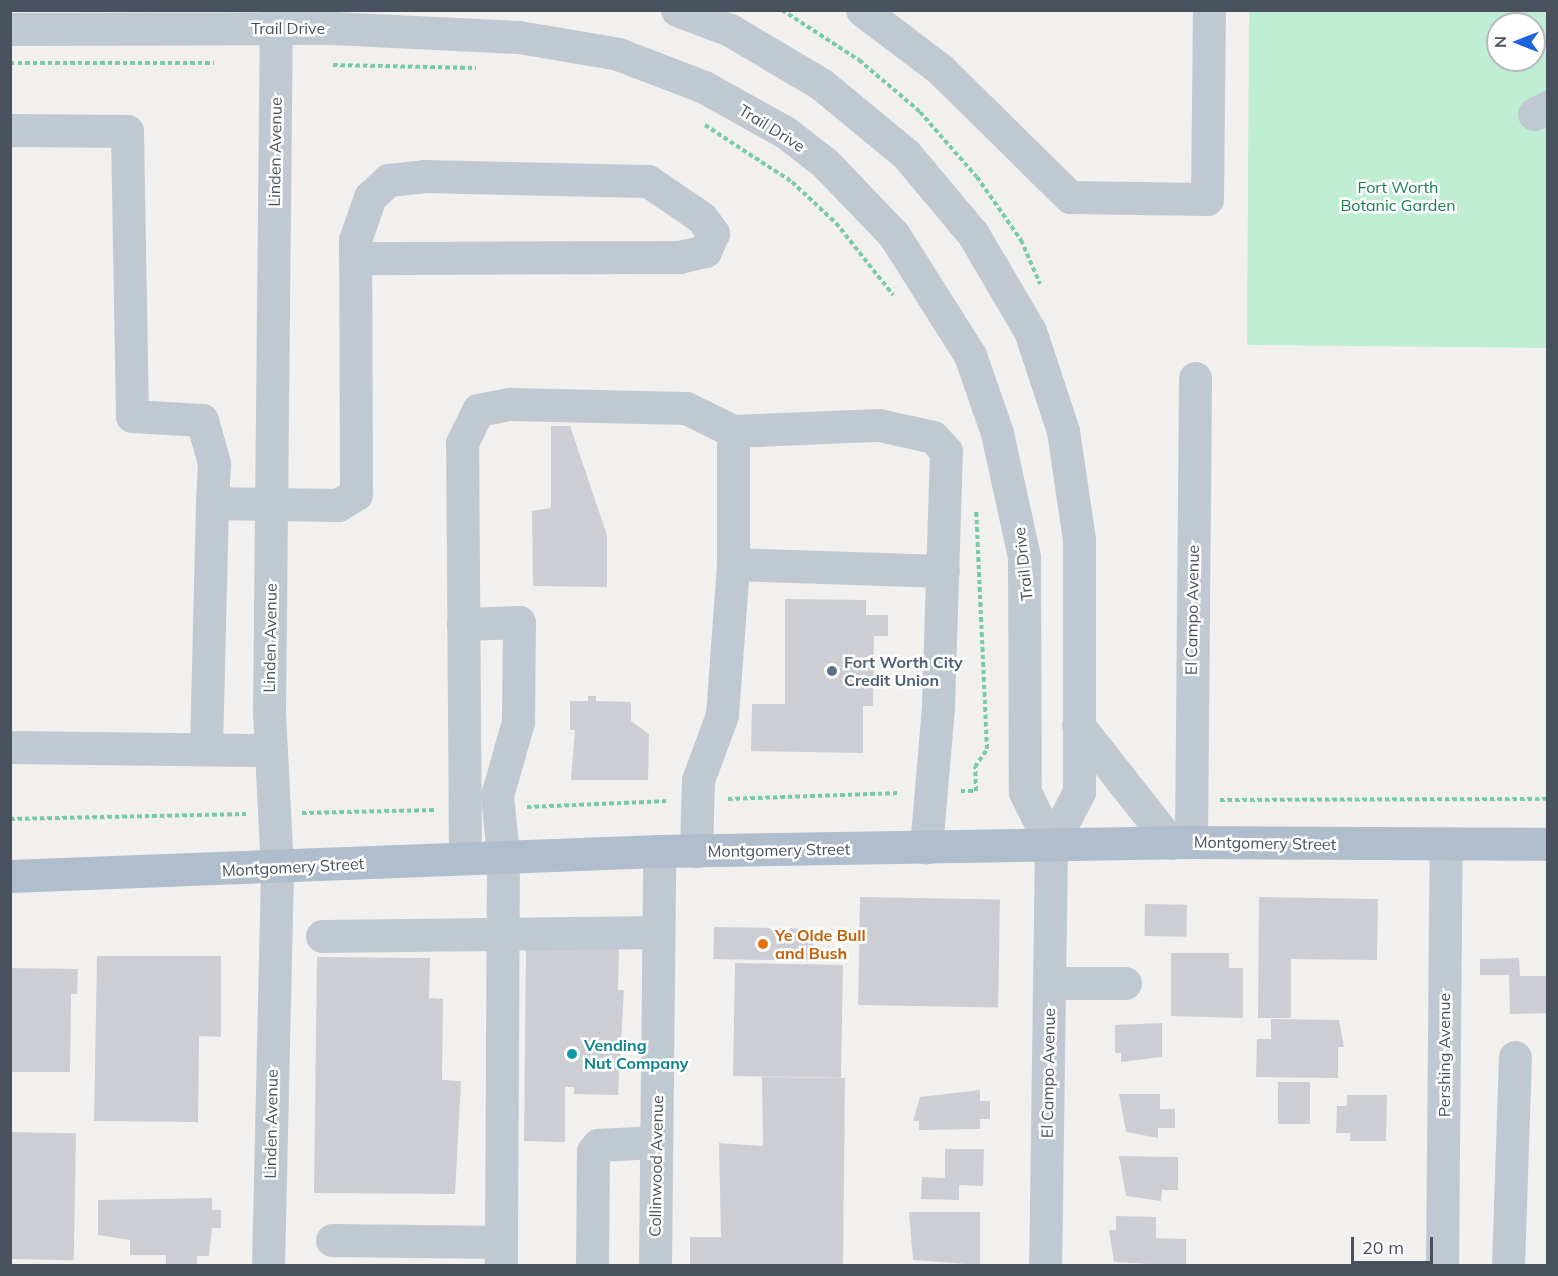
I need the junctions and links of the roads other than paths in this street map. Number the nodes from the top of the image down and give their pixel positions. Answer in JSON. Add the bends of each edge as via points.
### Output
{"nodes":[{"id":1,"x":677,"y":10,"type":"edge"},
{"id":2,"x":862,"y":10,"type":"edge"},
{"id":3,"x":1209,"y":10,"type":"edge"},
{"id":4,"x":276,"y":20,"type":"edge"},
{"id":5,"x":10,"y":29,"type":"edge"},
{"id":6,"x":10,"y":130,"type":"edge"},
{"id":7,"x":355,"y":258,"type":"junction"},
{"id":8,"x":1195,"y":378,"type":"dead end"},
{"id":9,"x":733,"y":431,"type":"junction"},
{"id":10,"x":212,"y":503,"type":"junction"},
{"id":11,"x":271,"y":503,"type":"junction"},
{"id":12,"x":733,"y":564,"type":"junction"},
{"id":13,"x":943,"y":571,"type":"junction"},
{"id":14,"x":463,"y":624,"type":"junction"},
{"id":15,"x":1078,"y":725,"type":"junction"},
{"id":16,"x":10,"y":747,"type":"edge"},
{"id":17,"x":206,"y":749,"type":"junction"},
{"id":18,"x":271,"y":750,"type":"junction"},
{"id":19,"x":1181,"y":843,"type":"junction"},
{"id":20,"x":1446,"y":844,"type":"junction"},
{"id":21,"x":1548,"y":844,"type":"edge"},
{"id":22,"x":1051,"y":845,"type":"junction"},
{"id":23,"x":926,"y":847,"type":"junction"},
{"id":24,"x":659,"y":851,"type":"junction"},
{"id":25,"x":696,"y":851,"type":"junction"},
{"id":26,"x":503,"y":856,"type":"junction"},
{"id":27,"x":465,"y":858,"type":"junction"},
{"id":28,"x":277,"y":870,"type":"junction"},
{"id":29,"x":10,"y":876,"type":"edge"},
{"id":30,"x":502,"y":931,"type":"junction"},
{"id":31,"x":658,"y":932,"type":"junction"},
{"id":32,"x":322,"y":936,"type":"dead end"},
{"id":33,"x":1049,"y":983,"type":"junction"},
{"id":34,"x":1125,"y":983,"type":"dead end"},
{"id":35,"x":1515,"y":1057,"type":"dead end"},
{"id":36,"x":656,"y":1142,"type":"junction"},
{"id":37,"x":332,"y":1240,"type":"dead end"},
{"id":38,"x":501,"y":1254,"type":"edge"},
{"id":39,"x":268,"y":1266,"type":"edge"},
{"id":40,"x":592,"y":1266,"type":"edge"},
{"id":41,"x":655,"y":1266,"type":"edge"},
{"id":42,"x":1045,"y":1266,"type":"edge"},
{"id":43,"x":1442,"y":1266,"type":"edge"},
{"id":44,"x":1509,"y":1266,"type":"edge"}],
"edges":[{"from":1,"to":15,"type":"street","via":[[730,30],[821,84],[906,154],[973,234],[1030,331],[1063,431],[1079,540]]},
{"from":2,"to":3,"type":"street","via":[[940,69],[1070,197],[1206,200]]},
{"from":4,"to":5,"type":"street","name":"Trail Drive"},
{"from":4,"to":11,"type":"street","name":"Linden Avenue"},
{"from":4,"to":22,"type":"street","name":"Trail Drive","via":[[519,37],[618,54],[704,87],[785,132],[857,194],[924,275],[969,355],[997,433],[1024,557],[1025,792]]},
{"from":6,"to":10,"type":"street","via":[[127,131],[132,416],[202,420],[214,463]]},
{"from":7,"to":7,"type":"street","via":[[355,240],[370,197],[388,180],[424,176],[648,181],[702,218],[713,233],[705,252],[680,257]]},
{"from":7,"to":11,"type":"street","via":[[356,494],[338,505]]},
{"from":8,"to":19,"type":"street","name":"El Campo Avenue","via":[[1191,800]]},
{"from":9,"to":12,"type":"street"},
{"from":9,"to":13,"type":"street","via":[[879,425],[933,437],[946,451]]},
{"from":9,"to":14,"type":"street","via":[[686,408],[510,404],[478,410],[462,443]]},
{"from":10,"to":11,"type":"street"},
{"from":10,"to":17,"type":"street"},
{"from":11,"to":18,"type":"street","name":"Linden Avenue"},
{"from":12,"to":13,"type":"street"},
{"from":12,"to":25,"type":"street","via":[[722,715],[698,780]]},
{"from":13,"to":23,"type":"street"},
{"from":14,"to":26,"type":"street","via":[[519,622],[518,722],[497,795]]},
{"from":14,"to":27,"type":"street"},
{"from":15,"to":19,"type":"street"},
{"from":15,"to":22,"type":"street","via":[[1079,792]]},
{"from":16,"to":17,"type":"street"},
{"from":17,"to":18,"type":"street"},
{"from":18,"to":28,"type":"street","name":"Linden Avenue"},
{"from":19,"to":20,"type":"main road","name":"Montgomery Street"},
{"from":19,"to":22,"type":"main road","name":"Montgomery Street"},
{"from":20,"to":21,"type":"main road","name":"Montgomery Street"},
{"from":20,"to":43,"type":"street","name":"Pershing Avenue"},
{"from":22,"to":23,"type":"main road","name":"Montgomery Street"},
{"from":22,"to":33,"type":"street","name":"El Campo Avenue"},
{"from":23,"to":25,"type":"main road","name":"Montgomery Street"},
{"from":24,"to":25,"type":"main road","name":"Montgomery Street"},
{"from":24,"to":26,"type":"main road","name":"Montgomery Street"},
{"from":24,"to":31,"type":"street","name":"Collinwood Avenue"},
{"from":26,"to":27,"type":"main road","name":"Montgomery Street"},
{"from":26,"to":30,"type":"street"},
{"from":27,"to":28,"type":"main road","name":"Montgomery Street"},
{"from":28,"to":29,"type":"main road","name":"Montgomery Street"},
{"from":28,"to":39,"type":"street","name":"Linden Avenue"},
{"from":30,"to":31,"type":"street"},
{"from":30,"to":32,"type":"street"},
{"from":30,"to":38,"type":"street"},
{"from":31,"to":36,"type":"street","name":"Collinwood Avenue"},
{"from":33,"to":34,"type":"street"},
{"from":33,"to":42,"type":"street","name":"El Campo Avenue"},
{"from":35,"to":44,"type":"street"},
{"from":36,"to":40,"type":"street","via":[[598,1145],[593,1151]]},
{"from":36,"to":41,"type":"street","name":"Collinwood Avenue"},
{"from":37,"to":38,"type":"street"}]}
